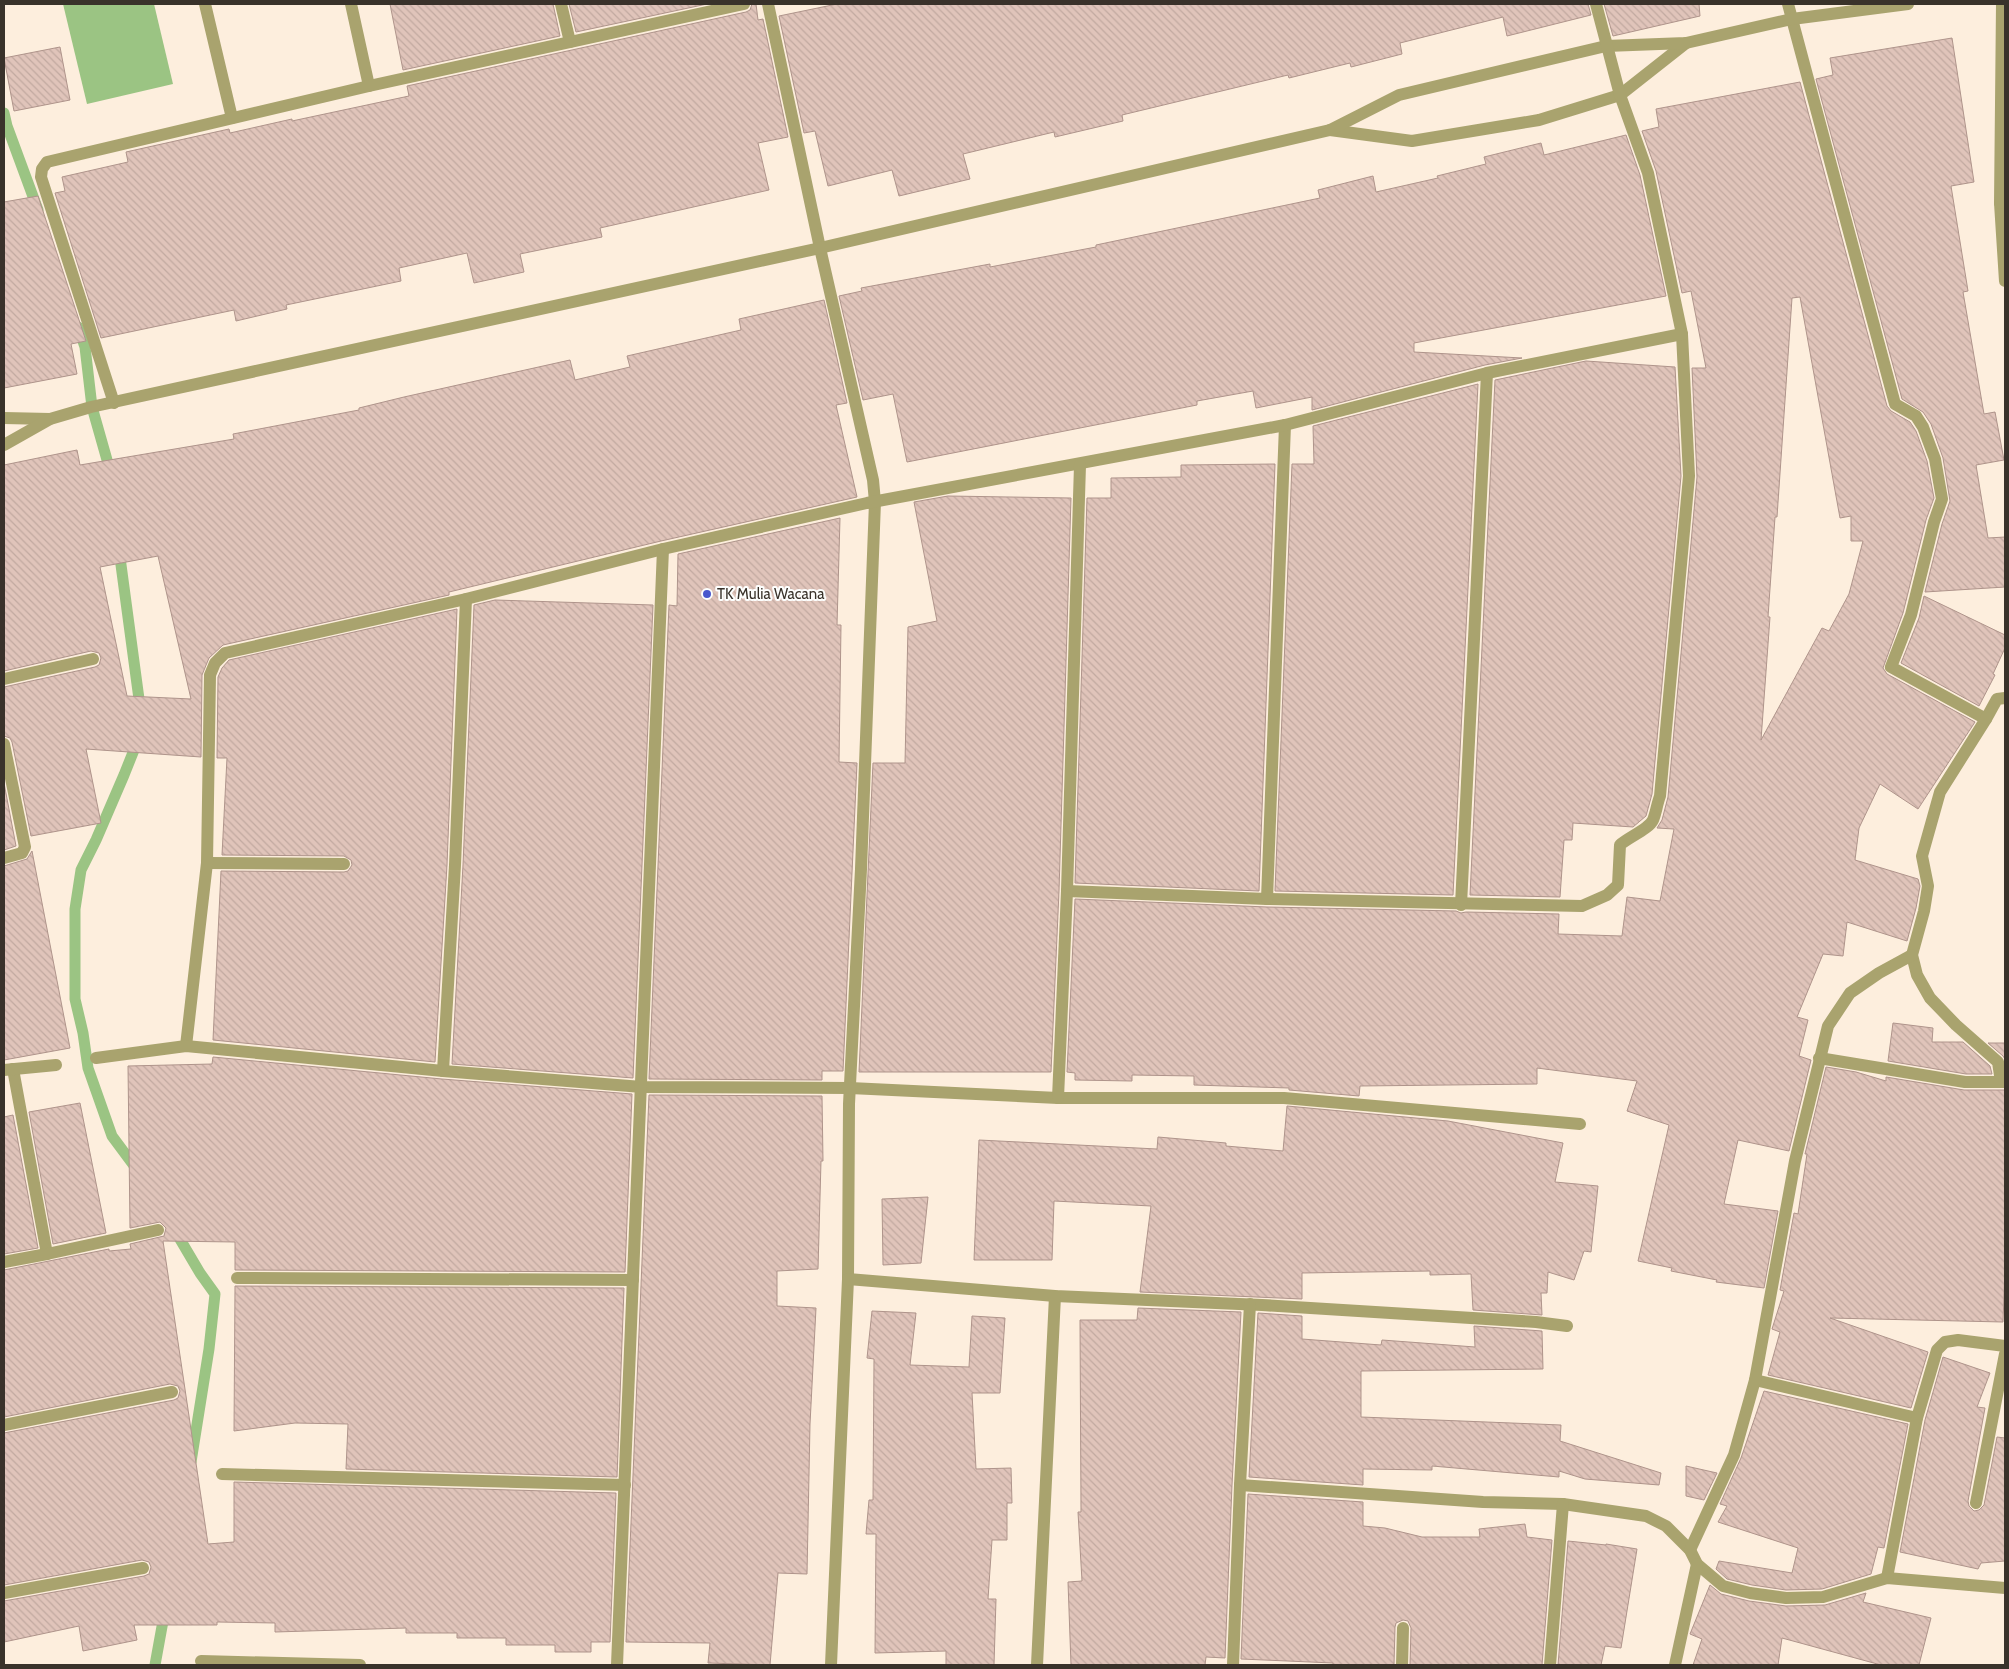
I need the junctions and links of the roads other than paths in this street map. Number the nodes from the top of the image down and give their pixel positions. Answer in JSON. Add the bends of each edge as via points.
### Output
{"nodes":[{"id":1,"x":205,"y":4,"type":"edge"},
{"id":2,"x":351,"y":4,"type":"edge"},
{"id":3,"x":561,"y":4,"type":"edge"},
{"id":4,"x":744,"y":4,"type":"edge"},
{"id":5,"x":768,"y":4,"type":"edge"},
{"id":6,"x":1596,"y":4,"type":"edge"},
{"id":7,"x":1788,"y":4,"type":"edge"},
{"id":8,"x":1908,"y":4,"type":"edge"},
{"id":9,"x":2002,"y":4,"type":"edge"},
{"id":10,"x":1792,"y":19,"type":"junction"},
{"id":11,"x":570,"y":42,"type":"junction"},
{"id":12,"x":1686,"y":43,"type":"junction"},
{"id":13,"x":1606,"y":46,"type":"junction"},
{"id":14,"x":369,"y":86,"type":"junction"},
{"id":15,"x":1620,"y":95,"type":"junction"},
{"id":16,"x":232,"y":118,"type":"junction"},
{"id":17,"x":1330,"y":130,"type":"junction"},
{"id":18,"x":2003,"y":202,"type":"edge"},
{"id":19,"x":820,"y":248,"type":"junction"},
{"id":20,"x":2005,"y":281,"type":"edge"},
{"id":21,"x":1682,"y":334,"type":"junction"},
{"id":22,"x":1487,"y":373,"type":"junction"},
{"id":23,"x":109,"y":404,"type":"junction"},
{"id":24,"x":4,"y":418,"type":"edge"},
{"id":25,"x":50,"y":419,"type":"junction"},
{"id":26,"x":1286,"y":425,"type":"junction"},
{"id":27,"x":4,"y":445,"type":"edge"},
{"id":28,"x":1080,"y":464,"type":"junction"},
{"id":29,"x":875,"y":502,"type":"junction"},
{"id":30,"x":663,"y":549,"type":"junction"},
{"id":31,"x":466,"y":599,"type":"junction"},
{"id":32,"x":93,"y":659,"type":"dead end"},
{"id":33,"x":4,"y":679,"type":"edge"},
{"id":34,"x":2005,"y":698,"type":"edge"},
{"id":35,"x":1986,"y":718,"type":"junction"},
{"id":36,"x":4,"y":744,"type":"edge"},
{"id":37,"x":4,"y":858,"type":"edge"},
{"id":38,"x":207,"y":863,"type":"junction"},
{"id":39,"x":344,"y":864,"type":"dead end"},
{"id":40,"x":1067,"y":891,"type":"junction"},
{"id":41,"x":1267,"y":899,"type":"junction"},
{"id":42,"x":1461,"y":905,"type":"junction"},
{"id":43,"x":1912,"y":955,"type":"junction"},
{"id":44,"x":186,"y":1046,"type":"junction"},
{"id":45,"x":96,"y":1058,"type":"dead end"},
{"id":46,"x":1819,"y":1058,"type":"junction"},
{"id":47,"x":56,"y":1065,"type":"dead end"},
{"id":48,"x":8,"y":1069,"type":"edge"},
{"id":49,"x":443,"y":1072,"type":"junction"},
{"id":50,"x":2003,"y":1082,"type":"edge"},
{"id":51,"x":642,"y":1087,"type":"junction"},
{"id":52,"x":850,"y":1088,"type":"junction"},
{"id":53,"x":1058,"y":1098,"type":"junction"},
{"id":54,"x":1580,"y":1124,"type":"dead end"},
{"id":55,"x":158,"y":1230,"type":"dead end"},
{"id":56,"x":47,"y":1254,"type":"junction"},
{"id":57,"x":4,"y":1262,"type":"edge"},
{"id":58,"x":237,"y":1278,"type":"dead end"},
{"id":59,"x":848,"y":1279,"type":"junction"},
{"id":60,"x":633,"y":1280,"type":"junction"},
{"id":61,"x":1055,"y":1296,"type":"junction"},
{"id":62,"x":1250,"y":1304,"type":"junction"},
{"id":63,"x":1567,"y":1326,"type":"dead end"},
{"id":64,"x":2005,"y":1346,"type":"edge"},
{"id":65,"x":2005,"y":1354,"type":"edge"},
{"id":66,"x":1755,"y":1380,"type":"junction"},
{"id":67,"x":172,"y":1392,"type":"dead end"},
{"id":68,"x":1916,"y":1418,"type":"junction"},
{"id":69,"x":4,"y":1424,"type":"edge"},
{"id":70,"x":222,"y":1474,"type":"dead end"},
{"id":71,"x":625,"y":1485,"type":"junction"},
{"id":72,"x":1240,"y":1485,"type":"junction"},
{"id":73,"x":1976,"y":1503,"type":"dead end"},
{"id":74,"x":1563,"y":1504,"type":"junction"},
{"id":75,"x":1690,"y":1550,"type":"junction"},
{"id":76,"x":1697,"y":1564,"type":"junction"},
{"id":77,"x":143,"y":1568,"type":"dead end"},
{"id":78,"x":1887,"y":1578,"type":"junction"},
{"id":79,"x":2005,"y":1588,"type":"edge"},
{"id":80,"x":4,"y":1593,"type":"edge"},
{"id":81,"x":1403,"y":1628,"type":"dead end"},
{"id":82,"x":201,"y":1661,"type":"dead end"},
{"id":83,"x":360,"y":1665,"type":"edge"},
{"id":84,"x":617,"y":1665,"type":"edge"},
{"id":85,"x":831,"y":1665,"type":"edge"},
{"id":86,"x":1037,"y":1665,"type":"edge"},
{"id":87,"x":1233,"y":1665,"type":"edge"},
{"id":88,"x":1402,"y":1665,"type":"edge"},
{"id":89,"x":1550,"y":1665,"type":"edge"},
{"id":90,"x":1675,"y":1665,"type":"edge"}],
"edges":[{"from":1,"to":16,"type":"street"},
{"from":2,"to":14,"type":"street"},
{"from":3,"to":11,"type":"street"},
{"from":4,"to":11,"type":"street"},
{"from":5,"to":19,"type":"street"},
{"from":6,"to":13,"type":"street"},
{"from":7,"to":10,"type":"street"},
{"from":8,"to":10,"type":"street"},
{"from":9,"to":18,"type":"street"},
{"from":10,"to":12,"type":"street"},
{"from":10,"to":35,"type":"street","via":[[1895,404],[1916,416],[1923,427],[1935,459],[1942,499],[1911,615],[1891,667]]},
{"from":11,"to":14,"type":"street"},
{"from":12,"to":13,"type":"street"},
{"from":12,"to":15,"type":"street"},
{"from":13,"to":15,"type":"street"},
{"from":13,"to":17,"type":"street","via":[[1399,94]]},
{"from":14,"to":16,"type":"street"},
{"from":15,"to":17,"type":"street","via":[[1539,120],[1412,141]]},
{"from":15,"to":21,"type":"street","via":[[1648,173]]},
{"from":16,"to":23,"type":"street","via":[[47,162],[42,168],[41,177]]},
{"from":17,"to":19,"type":"street"},
{"from":18,"to":20,"type":"street"},
{"from":19,"to":23,"type":"street"},
{"from":19,"to":29,"type":"street","via":[[873,480]]},
{"from":21,"to":22,"type":"street"},
{"from":21,"to":42,"type":"street","via":[[1689,476],[1660,796],[1652,821],[1620,845],[1618,885],[1607,895],[1582,906]]},
{"from":22,"to":26,"type":"street"},
{"from":22,"to":42,"type":"street"},
{"from":23,"to":25,"type":"street"},
{"from":24,"to":25,"type":"street"},
{"from":25,"to":27,"type":"street"},
{"from":26,"to":28,"type":"street"},
{"from":26,"to":41,"type":"street"},
{"from":28,"to":29,"type":"street"},
{"from":28,"to":40,"type":"street"},
{"from":29,"to":30,"type":"street"},
{"from":29,"to":52,"type":"street"},
{"from":30,"to":31,"type":"street"},
{"from":30,"to":51,"type":"street"},
{"from":31,"to":38,"type":"street","via":[[225,653],[215,663],[210,675]]},
{"from":31,"to":49,"type":"street"},
{"from":32,"to":33,"type":"street"},
{"from":34,"to":35,"type":"street","via":[[1997,699]]},
{"from":35,"to":43,"type":"street","via":[[1940,792],[1922,856],[1928,886]]},
{"from":36,"to":37,"type":"street","via":[[25,847],[22,853]]},
{"from":38,"to":39,"type":"street"},
{"from":38,"to":44,"type":"street"},
{"from":40,"to":41,"type":"street"},
{"from":40,"to":53,"type":"street"},
{"from":41,"to":42,"type":"street"},
{"from":43,"to":46,"type":"street","via":[[1878,973],[1850,994],[1828,1026]]},
{"from":43,"to":50,"type":"street","via":[[1917,975],[1930,998],[1998,1062]]},
{"from":44,"to":45,"type":"street"},
{"from":44,"to":49,"type":"street"},
{"from":46,"to":50,"type":"street","via":[[1965,1082]]},
{"from":46,"to":66,"type":"street","via":[[1793,1168]]},
{"from":47,"to":48,"type":"street"},
{"from":48,"to":56,"type":"street"},
{"from":49,"to":51,"type":"street"},
{"from":51,"to":52,"type":"street"},
{"from":51,"to":60,"type":"street"},
{"from":52,"to":53,"type":"street"},
{"from":52,"to":59,"type":"street"},
{"from":53,"to":54,"type":"street","via":[[1284,1098]]},
{"from":55,"to":56,"type":"street"},
{"from":56,"to":57,"type":"street"},
{"from":58,"to":60,"type":"street"},
{"from":59,"to":61,"type":"street"},
{"from":59,"to":85,"type":"street"},
{"from":60,"to":71,"type":"street"},
{"from":61,"to":62,"type":"street"},
{"from":61,"to":86,"type":"street"},
{"from":62,"to":63,"type":"street"},
{"from":62,"to":72,"type":"street"},
{"from":64,"to":68,"type":"street","via":[[1958,1340],[1945,1342],[1937,1350]]},
{"from":65,"to":73,"type":"street"},
{"from":66,"to":68,"type":"street"},
{"from":66,"to":75,"type":"street","via":[[1734,1455]]},
{"from":67,"to":69,"type":"street"},
{"from":68,"to":78,"type":"street"},
{"from":70,"to":71,"type":"street"},
{"from":71,"to":84,"type":"street"},
{"from":72,"to":74,"type":"street","via":[[1483,1502]]},
{"from":72,"to":87,"type":"street"},
{"from":74,"to":75,"type":"street","via":[[1646,1516],[1666,1526]]},
{"from":74,"to":89,"type":"street"},
{"from":75,"to":76,"type":"street"},
{"from":76,"to":78,"type":"street","via":[[1723,1586],[1786,1598],[1823,1597]]},
{"from":76,"to":90,"type":"street"},
{"from":77,"to":80,"type":"street"},
{"from":78,"to":79,"type":"street"},
{"from":81,"to":88,"type":"street"},
{"from":82,"to":83,"type":"street"}]}
